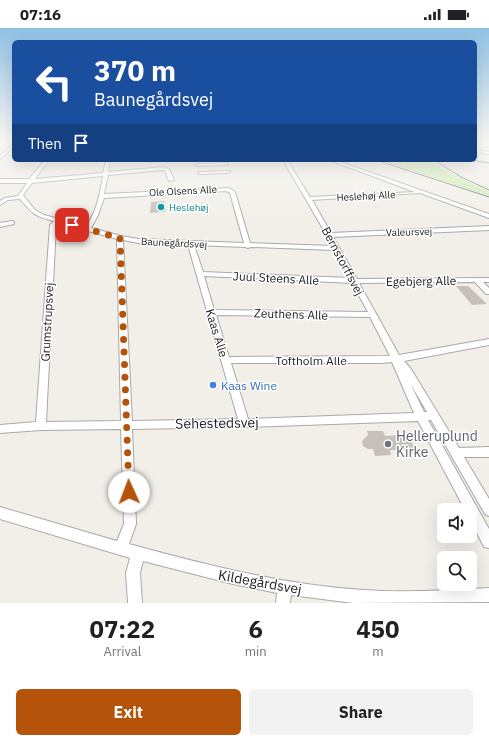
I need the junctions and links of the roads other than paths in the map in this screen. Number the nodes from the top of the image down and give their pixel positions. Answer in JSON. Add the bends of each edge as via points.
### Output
{"nodes":[{"id":1,"x":41,"y":167,"type":"edge"},
{"id":2,"x":107,"y":167,"type":"edge"},
{"id":3,"x":226,"y":167,"type":"edge"},
{"id":4,"x":290,"y":167,"type":"edge"},
{"id":5,"x":350,"y":167,"type":"edge"},
{"id":6,"x":164,"y":168,"type":"joint"},
{"id":7,"x":228,"y":172,"type":"junction"},
{"id":8,"x":200,"y":173,"type":"dead end"},
{"id":9,"x":106,"y":174,"type":"junction"},
{"id":10,"x":230,"y":179,"type":"dead end"},
{"id":11,"x":170,"y":180,"type":"dead end"},
{"id":12,"x":0,"y":181,"type":"edge"},
{"id":13,"x":30,"y":181,"type":"junction"},
{"id":14,"x":423,"y":193,"type":"junction"},
{"id":15,"x":102,"y":196,"type":"junction"},
{"id":16,"x":21,"y":197,"type":"junction"},
{"id":17,"x":309,"y":199,"type":"junction"},
{"id":18,"x":0,"y":203,"type":"edge"},
{"id":19,"x":489,"y":216,"type":"edge"},
{"id":20,"x":57,"y":221,"type":"junction"},
{"id":21,"x":12,"y":223,"type":"dead end"},
{"id":22,"x":0,"y":225,"type":"edge"},
{"id":23,"x":489,"y":228,"type":"edge"},
{"id":24,"x":87,"y":229,"type":"junction"},
{"id":25,"x":329,"y":235,"type":"junction"},
{"id":26,"x":120,"y":238,"type":"junction"},
{"id":27,"x":191,"y":244,"type":"junction"},
{"id":28,"x":248,"y":246,"type":"junction"},
{"id":29,"x":337,"y":248,"type":"junction"},
{"id":30,"x":199,"y":274,"type":"junction"},
{"id":31,"x":477,"y":280,"type":"junction"},
{"id":32,"x":489,"y":280,"type":"edge"},
{"id":33,"x":354,"y":281,"type":"junction"},
{"id":34,"x":489,"y":292,"type":"edge"},
{"id":35,"x":211,"y":312,"type":"junction"},
{"id":36,"x":372,"y":315,"type":"junction"},
{"id":37,"x":489,"y":342,"type":"edge"},
{"id":38,"x":396,"y":358,"type":"junction"},
{"id":39,"x":225,"y":360,"type":"junction"},
{"id":40,"x":435,"y":416,"type":"junction"},
{"id":41,"x":421,"y":418,"type":"junction"},
{"id":42,"x":244,"y":423,"type":"junction"},
{"id":43,"x":127,"y":425,"type":"junction"},
{"id":44,"x":41,"y":426,"type":"junction"},
{"id":45,"x":0,"y":429,"type":"edge"},
{"id":46,"x":489,"y":452,"type":"edge"},
{"id":47,"x":456,"y":453,"type":"junction"},
{"id":48,"x":0,"y":507,"type":"edge"},
{"id":49,"x":489,"y":510,"type":"edge"},
{"id":50,"x":0,"y":513,"type":"edge"},
{"id":51,"x":38,"y":525,"type":"junction"},
{"id":52,"x":489,"y":542,"type":"edge"},
{"id":53,"x":121,"y":549,"type":"junction"},
{"id":54,"x":138,"y":553,"type":"junction"},
{"id":55,"x":284,"y":588,"type":"junction"},
{"id":56,"x":489,"y":595,"type":"edge"},
{"id":57,"x":135,"y":603,"type":"edge"},
{"id":58,"x":283,"y":603,"type":"edge"}],
"edges":[{"from":1,"to":13,"type":"street"},
{"from":2,"to":9,"type":"street"},
{"from":3,"to":7,"type":"street"},
{"from":4,"to":17,"type":"street","name":"Bernstorffsvej"},
{"from":5,"to":14,"type":"street"},
{"from":6,"to":9,"type":"street"},
{"from":6,"to":11,"type":"street"},
{"from":7,"to":8,"type":"street"},
{"from":7,"to":10,"type":"street"},
{"from":9,"to":13,"type":"street"},
{"from":9,"to":15,"type":"street"},
{"from":12,"to":13,"type":"street"},
{"from":13,"to":16,"type":"street"},
{"from":14,"to":17,"type":"street","name":"Heslehøj Alle"},
{"from":14,"to":19,"type":"street"},
{"from":15,"to":24,"type":"street"},
{"from":15,"to":28,"type":"street","name":"Ole Olsens Alle","via":[[230,190]]},
{"from":16,"to":18,"type":"street"},
{"from":16,"to":20,"type":"street","name":"Baunegårdsvej","via":[[33,211]]},
{"from":17,"to":25,"type":"street","name":"Bernstorffsvej"},
{"from":20,"to":24,"type":"street","name":"Baunegårdsvej"},
{"from":20,"to":44,"type":"street","name":"Grumstrupsvej","via":[[53,225]]},
{"from":21,"to":22,"type":"street"},
{"from":23,"to":25,"type":"street","name":"Valeursvej"},
{"from":24,"to":26,"type":"street","name":"Baunegårdsvej"},
{"from":25,"to":29,"type":"street","name":"Bernstorffsvej"},
{"from":26,"to":27,"type":"street","name":"Baunegårdsvej"},
{"from":26,"to":43,"type":"street"},
{"from":27,"to":28,"type":"street","name":"Baunegårdsvej"},
{"from":27,"to":30,"type":"street","name":"Kaas Alle"},
{"from":28,"to":29,"type":"street","name":"Baunegårdsvej"},
{"from":29,"to":33,"type":"street","name":"Bernstorffsvej"},
{"from":30,"to":33,"type":"street","name":"Juul Steens Alle"},
{"from":30,"to":35,"type":"street","name":"Kaas Alle"},
{"from":31,"to":32,"type":"street","name":"Egebjerg Alle"},
{"from":31,"to":33,"type":"street","name":"Egebjerg Alle"},
{"from":31,"to":34,"type":"street"},
{"from":33,"to":36,"type":"street","name":"Bernstorffsvej"},
{"from":35,"to":36,"type":"street","name":"Zeuthens Alle"},
{"from":35,"to":39,"type":"street","name":"Kaas Alle"},
{"from":36,"to":38,"type":"street","name":"Bernstorffsvej"},
{"from":37,"to":38,"type":"street","name":"Toftholm Alle"},
{"from":38,"to":39,"type":"street","name":"Toftholm Alle"},
{"from":38,"to":40,"type":"street","name":"Bernstorffsvej","via":[[408,371]]},
{"from":38,"to":41,"type":"street","name":"Bernstorffsvej"},
{"from":39,"to":42,"type":"street","name":"Kaas Alle"},
{"from":40,"to":41,"type":"street","name":"Sehestedsvej"},
{"from":40,"to":47,"type":"street","name":"Bernstorffsvej"},
{"from":41,"to":42,"type":"street","name":"Sehestedsvej"},
{"from":41,"to":52,"type":"street","name":"Bernstorffsvej"},
{"from":42,"to":43,"type":"street","name":"Sehestedsvej"},
{"from":43,"to":44,"type":"street","name":"Sehestedsvej"},
{"from":43,"to":53,"type":"street","via":[[130,524]]},
{"from":44,"to":45,"type":"street","name":"Sehestedsvej"},
{"from":46,"to":47,"type":"street"},
{"from":47,"to":49,"type":"street","name":"Bernstorffsvej"},
{"from":48,"to":51,"type":"street","name":"Kildegårdsvej"},
{"from":50,"to":51,"type":"street","name":"Kildegårdsvej"},
{"from":51,"to":53,"type":"street","name":"Kildegårdsvej"},
{"from":53,"to":54,"type":"street","name":"Kildegårdsvej"},
{"from":54,"to":55,"type":"street","name":"Kildegårdsvej","via":[[211,573]]},
{"from":54,"to":57,"type":"street","via":[[133,573]]},
{"from":55,"to":56,"type":"street","name":"Kildegårdsvej","via":[[389,598]]},
{"from":55,"to":58,"type":"street"}]}
